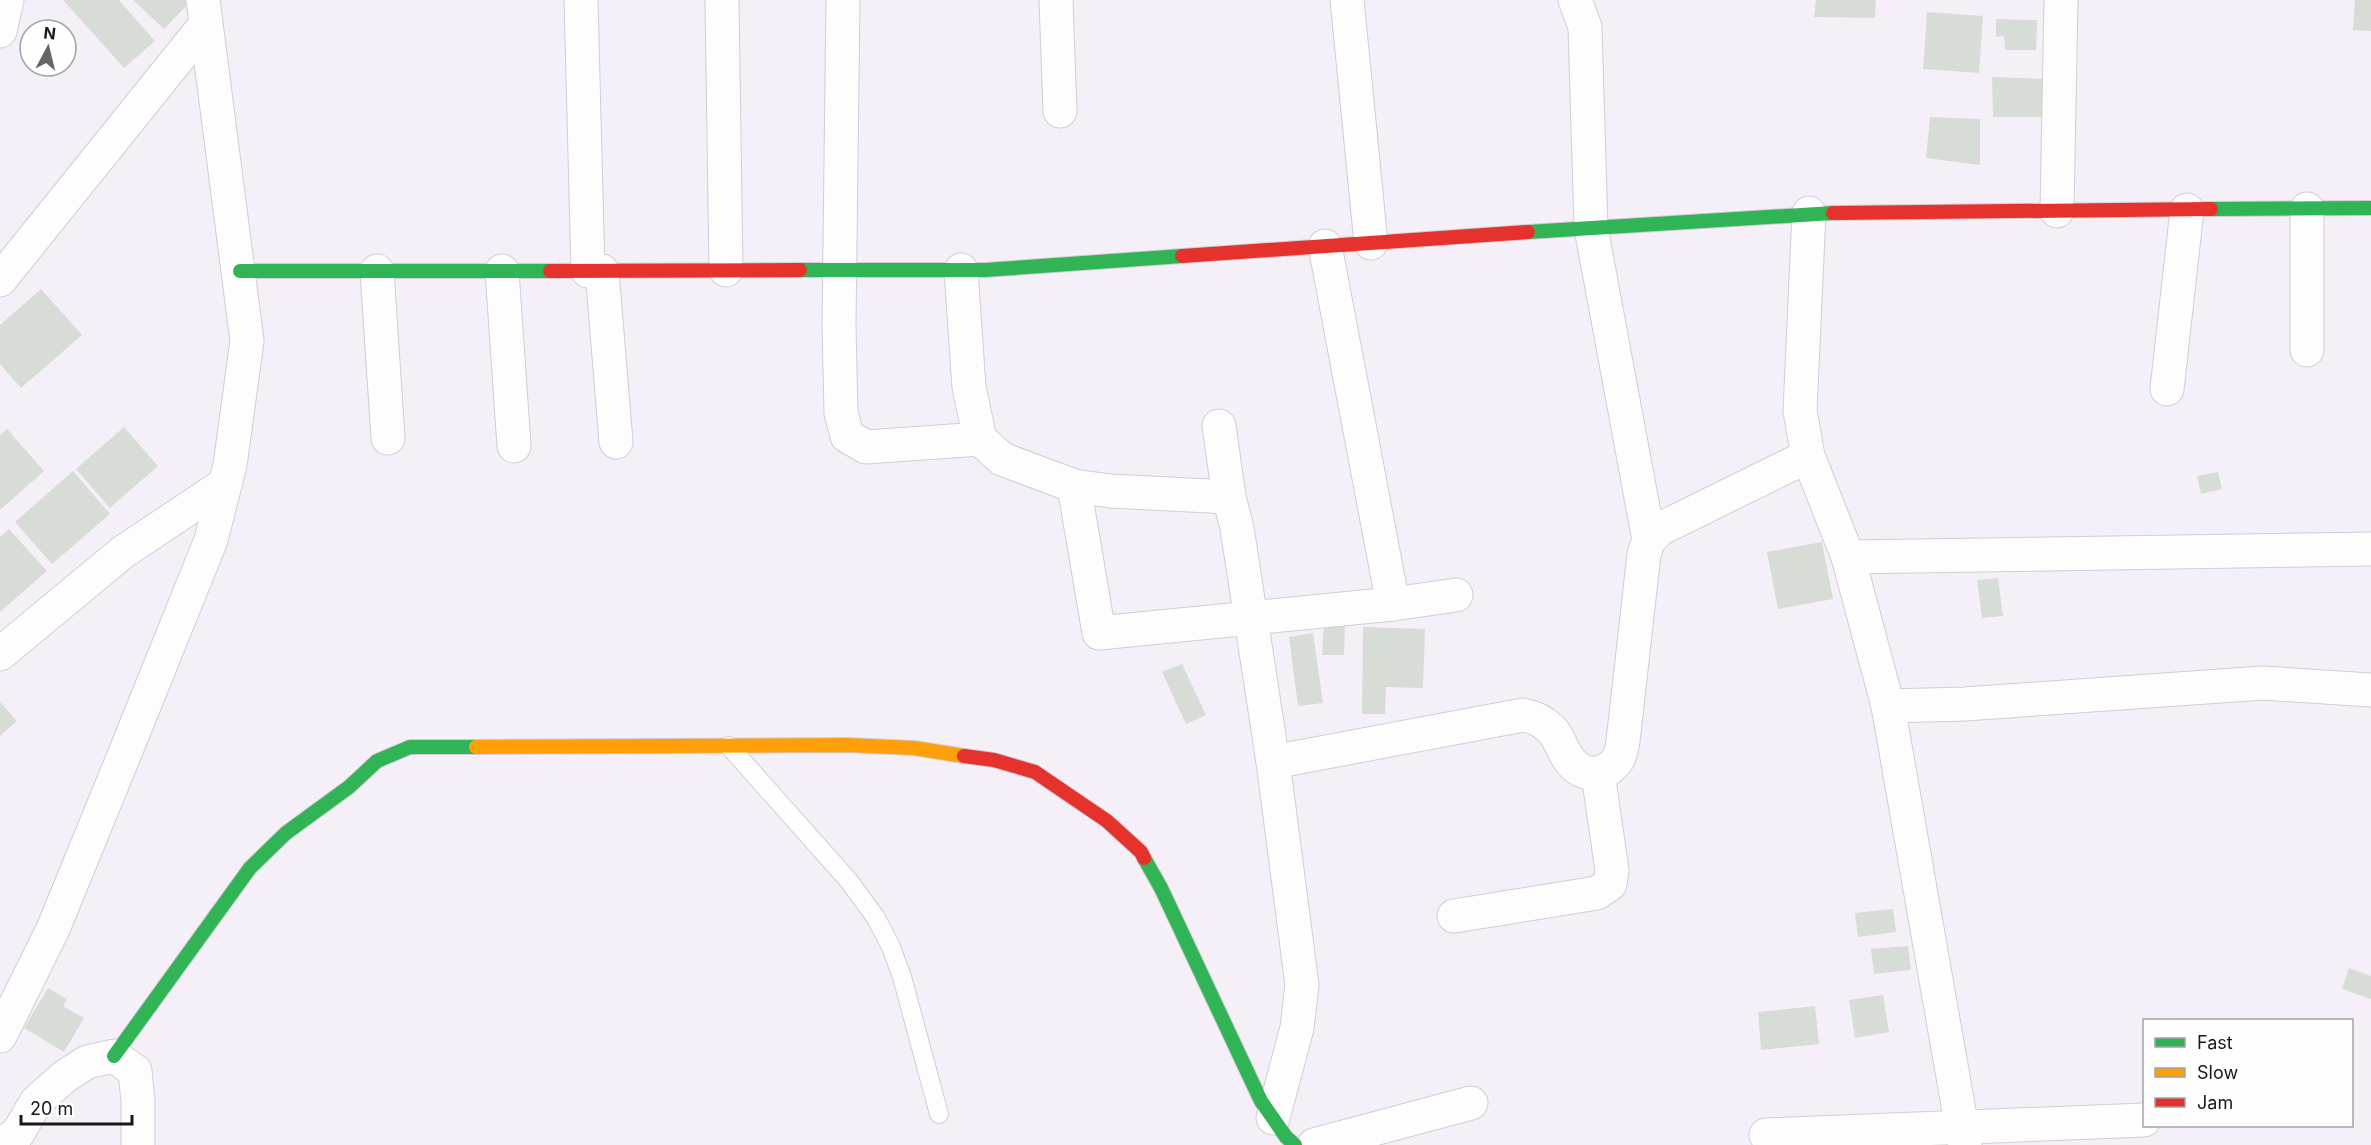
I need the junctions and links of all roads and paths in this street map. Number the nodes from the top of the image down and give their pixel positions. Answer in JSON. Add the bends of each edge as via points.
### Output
{"nodes":[{"id":1,"x":7,"y":0,"type":"edge"},
{"id":2,"x":581,"y":0,"type":"edge"},
{"id":3,"x":722,"y":0,"type":"edge"},
{"id":4,"x":843,"y":0,"type":"edge"},
{"id":5,"x":1056,"y":0,"type":"edge"},
{"id":6,"x":1347,"y":0,"type":"edge"},
{"id":7,"x":1575,"y":0,"type":"edge"},
{"id":8,"x":2061,"y":0,"type":"edge"},
{"id":9,"x":205,"y":12,"type":"edge"},
{"id":10,"x":0,"y":31,"type":"edge"},
{"id":11,"x":1060,"y":111,"type":"dead end"},
{"id":12,"x":2371,"y":208,"type":"edge"},
{"id":13,"x":2307,"y":209,"type":"junction"},
{"id":14,"x":2187,"y":210,"type":"junction"},
{"id":15,"x":2057,"y":211,"type":"junction"},
{"id":16,"x":1809,"y":213,"type":"junction"},
{"id":17,"x":1591,"y":228,"type":"junction"},
{"id":18,"x":1371,"y":243,"type":"junction"},
{"id":19,"x":1325,"y":246,"type":"junction"},
{"id":20,"x":726,"y":270,"type":"junction"},
{"id":21,"x":839,"y":270,"type":"junction"},
{"id":22,"x":961,"y":270,"type":"junction"},
{"id":23,"x":240,"y":271,"type":"junction"},
{"id":24,"x":376,"y":271,"type":"junction"},
{"id":25,"x":502,"y":271,"type":"junction"},
{"id":26,"x":595,"y":271,"type":"junction"},
{"id":27,"x":0,"y":280,"type":"edge"},
{"id":28,"x":2307,"y":350,"type":"dead end"},
{"id":29,"x":2168,"y":390,"type":"dead end"},
{"id":30,"x":1219,"y":426,"type":"dead end"},
{"id":31,"x":388,"y":438,"type":"dead end"},
{"id":32,"x":980,"y":439,"type":"junction"},
{"id":33,"x":616,"y":442,"type":"dead end"},
{"id":34,"x":514,"y":446,"type":"dead end"},
{"id":35,"x":1808,"y":456,"type":"junction"},
{"id":36,"x":225,"y":484,"type":"junction"},
{"id":37,"x":1074,"y":486,"type":"junction"},
{"id":38,"x":1229,"y":497,"type":"junction"},
{"id":39,"x":1648,"y":540,"type":"junction"},
{"id":40,"x":2371,"y":549,"type":"edge"},
{"id":41,"x":1848,"y":556,"type":"junction"},
{"id":42,"x":1456,"y":595,"type":"dead end"},
{"id":43,"x":1393,"y":604,"type":"junction"},
{"id":44,"x":1251,"y":619,"type":"junction"},
{"id":45,"x":0,"y":654,"type":"edge"},
{"id":46,"x":2371,"y":690,"type":"edge"},
{"id":47,"x":1888,"y":706,"type":"junction"},
{"id":48,"x":729,"y":746,"type":"junction"},
{"id":49,"x":1273,"y":762,"type":"junction"},
{"id":50,"x":1598,"y":774,"type":"junction"},
{"id":51,"x":1454,"y":916,"type":"dead end"},
{"id":52,"x":0,"y":1036,"type":"edge"},
{"id":53,"x":114,"y":1056,"type":"junction"},
{"id":54,"x":1471,"y":1103,"type":"dead end"},
{"id":55,"x":939,"y":1114,"type":"dead end"},
{"id":56,"x":1273,"y":1118,"type":"junction"},
{"id":57,"x":2143,"y":1120,"type":"edge"},
{"id":58,"x":1766,"y":1135,"type":"dead end"},
{"id":59,"x":1964,"y":1136,"type":"edge"},
{"id":60,"x":0,"y":1145,"type":"edge"},
{"id":61,"x":138,"y":1145,"type":"edge"},
{"id":62,"x":1295,"y":1145,"type":"edge"},
{"id":63,"x":1314,"y":1145,"type":"edge"}],
"edges":[{"from":1,"to":10,"type":"street"},
{"from":2,"to":26,"type":"street"},
{"from":3,"to":20,"type":"street"},
{"from":4,"to":21,"type":"street"},
{"from":5,"to":11,"type":"street"},
{"from":6,"to":18,"type":"street"},
{"from":7,"to":17,"type":"street","via":[[1585,27]]},
{"from":8,"to":15,"type":"street"},
{"from":9,"to":23,"type":"street"},
{"from":9,"to":27,"type":"street"},
{"from":12,"to":13,"type":"street"},
{"from":13,"to":14,"type":"street"},
{"from":13,"to":28,"type":"street"},
{"from":14,"to":15,"type":"street"},
{"from":14,"to":29,"type":"street"},
{"from":15,"to":16,"type":"street"},
{"from":16,"to":17,"type":"street"},
{"from":16,"to":35,"type":"street","via":[[1800,411]]},
{"from":17,"to":18,"type":"street"},
{"from":17,"to":39,"type":"street"},
{"from":18,"to":19,"type":"street"},
{"from":19,"to":22,"type":"street"},
{"from":19,"to":43,"type":"street"},
{"from":20,"to":21,"type":"street"},
{"from":20,"to":26,"type":"street"},
{"from":21,"to":22,"type":"street"},
{"from":21,"to":32,"type":"street","via":[[841,413],[847,436],[866,447]]},
{"from":22,"to":32,"type":"street","via":[[969,387]]},
{"from":23,"to":24,"type":"street"},
{"from":23,"to":36,"type":"street","via":[[247,341]]},
{"from":24,"to":25,"type":"street"},
{"from":24,"to":31,"type":"street"},
{"from":25,"to":26,"type":"street"},
{"from":25,"to":34,"type":"street"},
{"from":26,"to":33,"type":"street"},
{"from":30,"to":38,"type":"street"},
{"from":32,"to":37,"type":"street","via":[[1002,459]]},
{"from":35,"to":39,"type":"street","via":[[1660,529]]},
{"from":35,"to":41,"type":"street"},
{"from":36,"to":45,"type":"street","via":[[123,552]]},
{"from":36,"to":52,"type":"street","via":[[211,540],[62,907]]},
{"from":37,"to":38,"type":"street"},
{"from":37,"to":44,"type":"street","via":[[1099,633]]},
{"from":38,"to":44,"type":"street"},
{"from":39,"to":50,"type":"street","via":[[1623,741],[1619,758]]},
{"from":40,"to":41,"type":"street"},
{"from":41,"to":47,"type":"street"},
{"from":42,"to":43,"type":"street"},
{"from":43,"to":44,"type":"street"},
{"from":44,"to":49,"type":"street"},
{"from":46,"to":47,"type":"street","via":[[2263,683]]},
{"from":47,"to":59,"type":"street"},
{"from":48,"to":53,"type":"street","via":[[410,747],[377,761],[349,787],[286,833],[250,868]]},
{"from":48,"to":55,"type":"lane","via":[[849,881],[876,918],[902,977]]},
{"from":48,"to":56,"type":"street","via":[[914,748],[994,760],[1035,772],[1053,784],[1107,821],[1141,852],[1261,1101]]},
{"from":49,"to":50,"type":"street","via":[[1523,715],[1536,718],[1553,731],[1570,762],[1583,772]]},
{"from":49,"to":56,"type":"street","via":[[1302,985],[1297,1028]]},
{"from":50,"to":51,"type":"street","via":[[1612,870],[1610,884],[1597,893]]},
{"from":53,"to":60,"type":"street","via":[[87,1062],[64,1077],[36,1102],[18,1133]]},
{"from":53,"to":61,"type":"street","via":[[135,1071]]},
{"from":54,"to":63,"type":"street"},
{"from":56,"to":62,"type":"street"},
{"from":57,"to":59,"type":"street"},
{"from":58,"to":59,"type":"street"}]}
